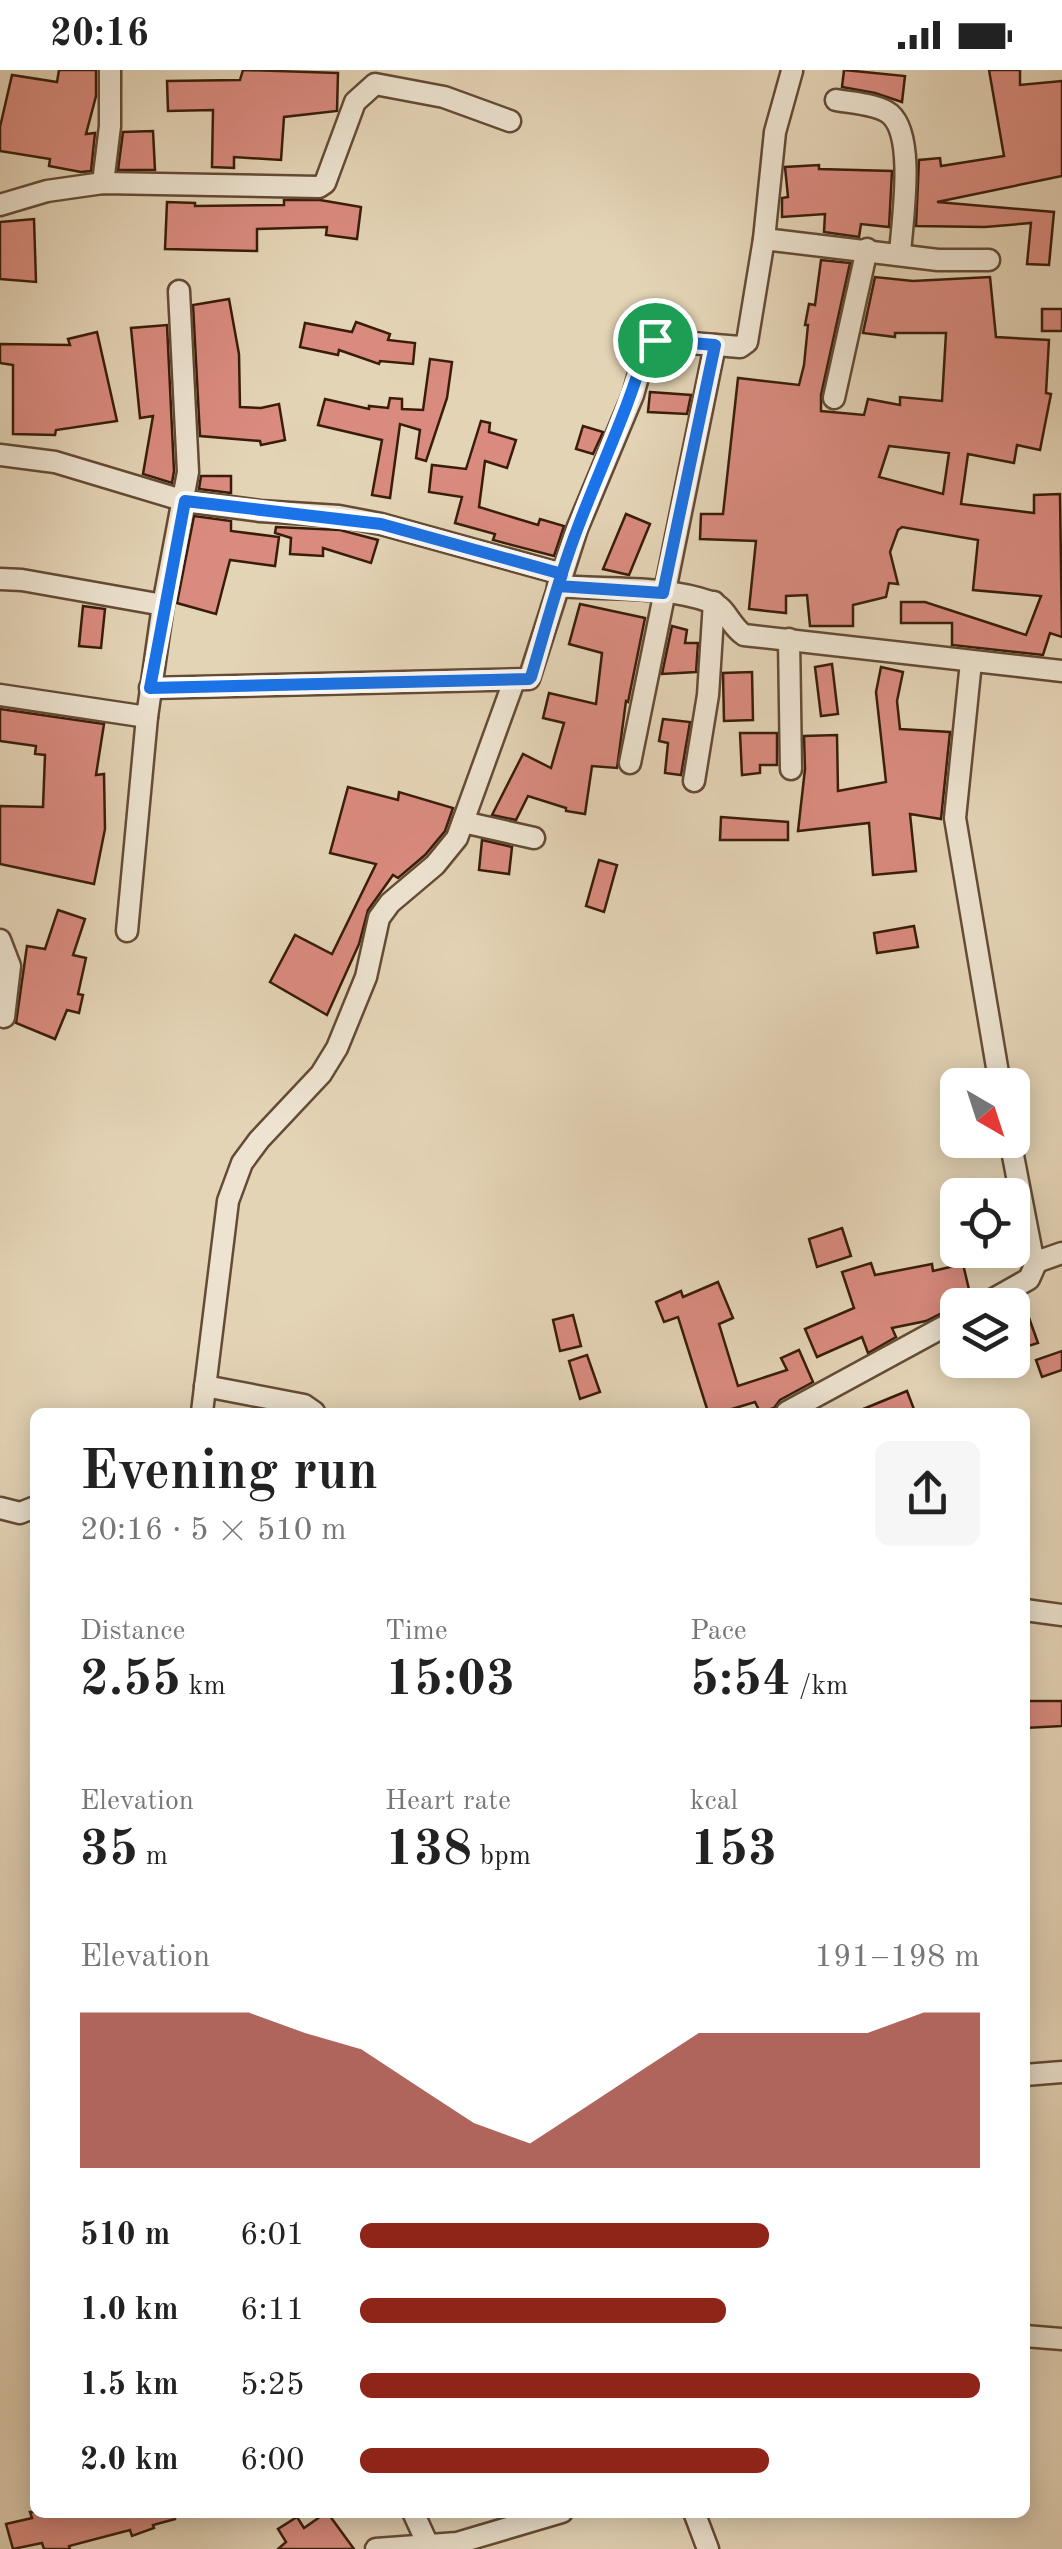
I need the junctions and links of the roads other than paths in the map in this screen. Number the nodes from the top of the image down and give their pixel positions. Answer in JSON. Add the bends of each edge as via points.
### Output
{"nodes":[{"id":1,"x":110,"y":70,"type":"edge"},
{"id":2,"x":792,"y":71,"type":"edge"},
{"id":3,"x":836,"y":100,"type":"dead end"},
{"id":4,"x":510,"y":121,"type":"dead end"},
{"id":5,"x":104,"y":183,"type":"junction"},
{"id":6,"x":0,"y":205,"type":"edge"},
{"id":7,"x":764,"y":238,"type":"junction"},
{"id":8,"x":867,"y":249,"type":"junction"},
{"id":9,"x":900,"y":254,"type":"junction"},
{"id":10,"x":989,"y":260,"type":"dead end"},
{"id":11,"x":179,"y":290,"type":"dead end"},
{"id":12,"x":715,"y":345,"type":"junction"},
{"id":13,"x":834,"y":398,"type":"dead end"},
{"id":14,"x":0,"y":454,"type":"edge"},
{"id":15,"x":185,"y":501,"type":"junction"},
{"id":16,"x":0,"y":579,"type":"edge"},
{"id":17,"x":560,"y":580,"type":"junction"},
{"id":18,"x":663,"y":593,"type":"junction"},
{"id":19,"x":714,"y":602,"type":"junction"},
{"id":20,"x":163,"y":605,"type":"junction"},
{"id":21,"x":789,"y":639,"type":"junction"},
{"id":22,"x":971,"y":662,"type":"junction"},
{"id":23,"x":1062,"y":671,"type":"edge"},
{"id":24,"x":514,"y":681,"type":"junction"},
{"id":25,"x":150,"y":688,"type":"junction"},
{"id":26,"x":0,"y":694,"type":"edge"},
{"id":27,"x":148,"y":717,"type":"junction"},
{"id":28,"x":630,"y":763,"type":"dead end"},
{"id":29,"x":790,"y":769,"type":"dead end"},
{"id":30,"x":694,"y":781,"type":"dead end"},
{"id":31,"x":462,"y":822,"type":"junction"},
{"id":32,"x":534,"y":838,"type":"dead end"},
{"id":33,"x":128,"y":931,"type":"dead end"},
{"id":34,"x":0,"y":940,"type":"edge"},
{"id":35,"x":4,"y":1017,"type":"dead end"},
{"id":36,"x":997,"y":1068,"type":"edge"},
{"id":37,"x":1013,"y":1158,"type":"edge"},
{"id":38,"x":1062,"y":1252,"type":"edge"},
{"id":39,"x":1037,"y":1261,"type":"junction"},
{"id":40,"x":1014,"y":1288,"type":"edge"},
{"id":41,"x":940,"y":1329,"type":"edge"},
{"id":42,"x":206,"y":1386,"type":"junction"},
{"id":43,"x":203,"y":1408,"type":"edge"},
{"id":44,"x":308,"y":1408,"type":"edge"},
{"id":45,"x":794,"y":1408,"type":"edge"},
{"id":46,"x":0,"y":1508,"type":"edge"},
{"id":47,"x":30,"y":1509,"type":"edge"},
{"id":48,"x":1030,"y":1611,"type":"edge"},
{"id":49,"x":1062,"y":1615,"type":"edge"},
{"id":50,"x":1062,"y":2072,"type":"edge"},
{"id":51,"x":1030,"y":2075,"type":"edge"},
{"id":52,"x":1030,"y":2337,"type":"edge"},
{"id":53,"x":1062,"y":2340,"type":"edge"},
{"id":54,"x":416,"y":2518,"type":"edge"},
{"id":55,"x":542,"y":2518,"type":"edge"},
{"id":56,"x":696,"y":2518,"type":"edge"},
{"id":57,"x":428,"y":2545,"type":"junction"},
{"id":58,"x":376,"y":2549,"type":"edge"},
{"id":59,"x":708,"y":2549,"type":"edge"}],
"edges":[{"from":1,"to":5,"type":"street"},
{"from":2,"to":7,"type":"street","via":[[775,132]]},
{"from":3,"to":9,"type":"street","via":[[888,111],[900,125]]},
{"from":4,"to":5,"type":"street","via":[[444,96],[375,84],[356,102],[319,187]]},
{"from":5,"to":6,"type":"street"},
{"from":7,"to":8,"type":"street"},
{"from":7,"to":12,"type":"street","via":[[747,342]]},
{"from":8,"to":9,"type":"street"},
{"from":8,"to":13,"type":"street"},
{"from":9,"to":10,"type":"street"},
{"from":11,"to":15,"type":"street"},
{"from":12,"to":17,"type":"street","via":[[650,340]]},
{"from":12,"to":18,"type":"street"},
{"from":14,"to":15,"type":"street","via":[[55,462]]},
{"from":15,"to":17,"type":"street","via":[[381,524]]},
{"from":15,"to":20,"type":"street"},
{"from":16,"to":20,"type":"street"},
{"from":17,"to":18,"type":"street"},
{"from":17,"to":24,"type":"street","via":[[531,677]]},
{"from":18,"to":19,"type":"street"},
{"from":18,"to":28,"type":"street"},
{"from":19,"to":21,"type":"street","via":[[744,635]]},
{"from":19,"to":30,"type":"street"},
{"from":20,"to":25,"type":"street"},
{"from":21,"to":22,"type":"street"},
{"from":21,"to":29,"type":"street"},
{"from":22,"to":23,"type":"street"},
{"from":22,"to":36,"type":"street","via":[[955,818]]},
{"from":24,"to":25,"type":"street"},
{"from":24,"to":31,"type":"street"},
{"from":25,"to":27,"type":"street"},
{"from":26,"to":27,"type":"street"},
{"from":27,"to":33,"type":"street"},
{"from":31,"to":32,"type":"street"},
{"from":31,"to":42,"type":"street","via":[[435,865],[379,918],[366,977],[322,1074],[242,1162],[228,1201]]},
{"from":34,"to":35,"type":"street","via":[[10,966]]},
{"from":37,"to":39,"type":"street"},
{"from":38,"to":39,"type":"street"},
{"from":39,"to":40,"type":"street","via":[[1029,1280]]},
{"from":41,"to":45,"type":"street"},
{"from":42,"to":43,"type":"street"},
{"from":42,"to":44,"type":"street"},
{"from":46,"to":47,"type":"street"},
{"from":48,"to":49,"type":"street"},
{"from":50,"to":51,"type":"street"},
{"from":52,"to":53,"type":"street"},
{"from":54,"to":57,"type":"street"},
{"from":55,"to":57,"type":"street"},
{"from":56,"to":59,"type":"street"},
{"from":57,"to":58,"type":"street"}]}
